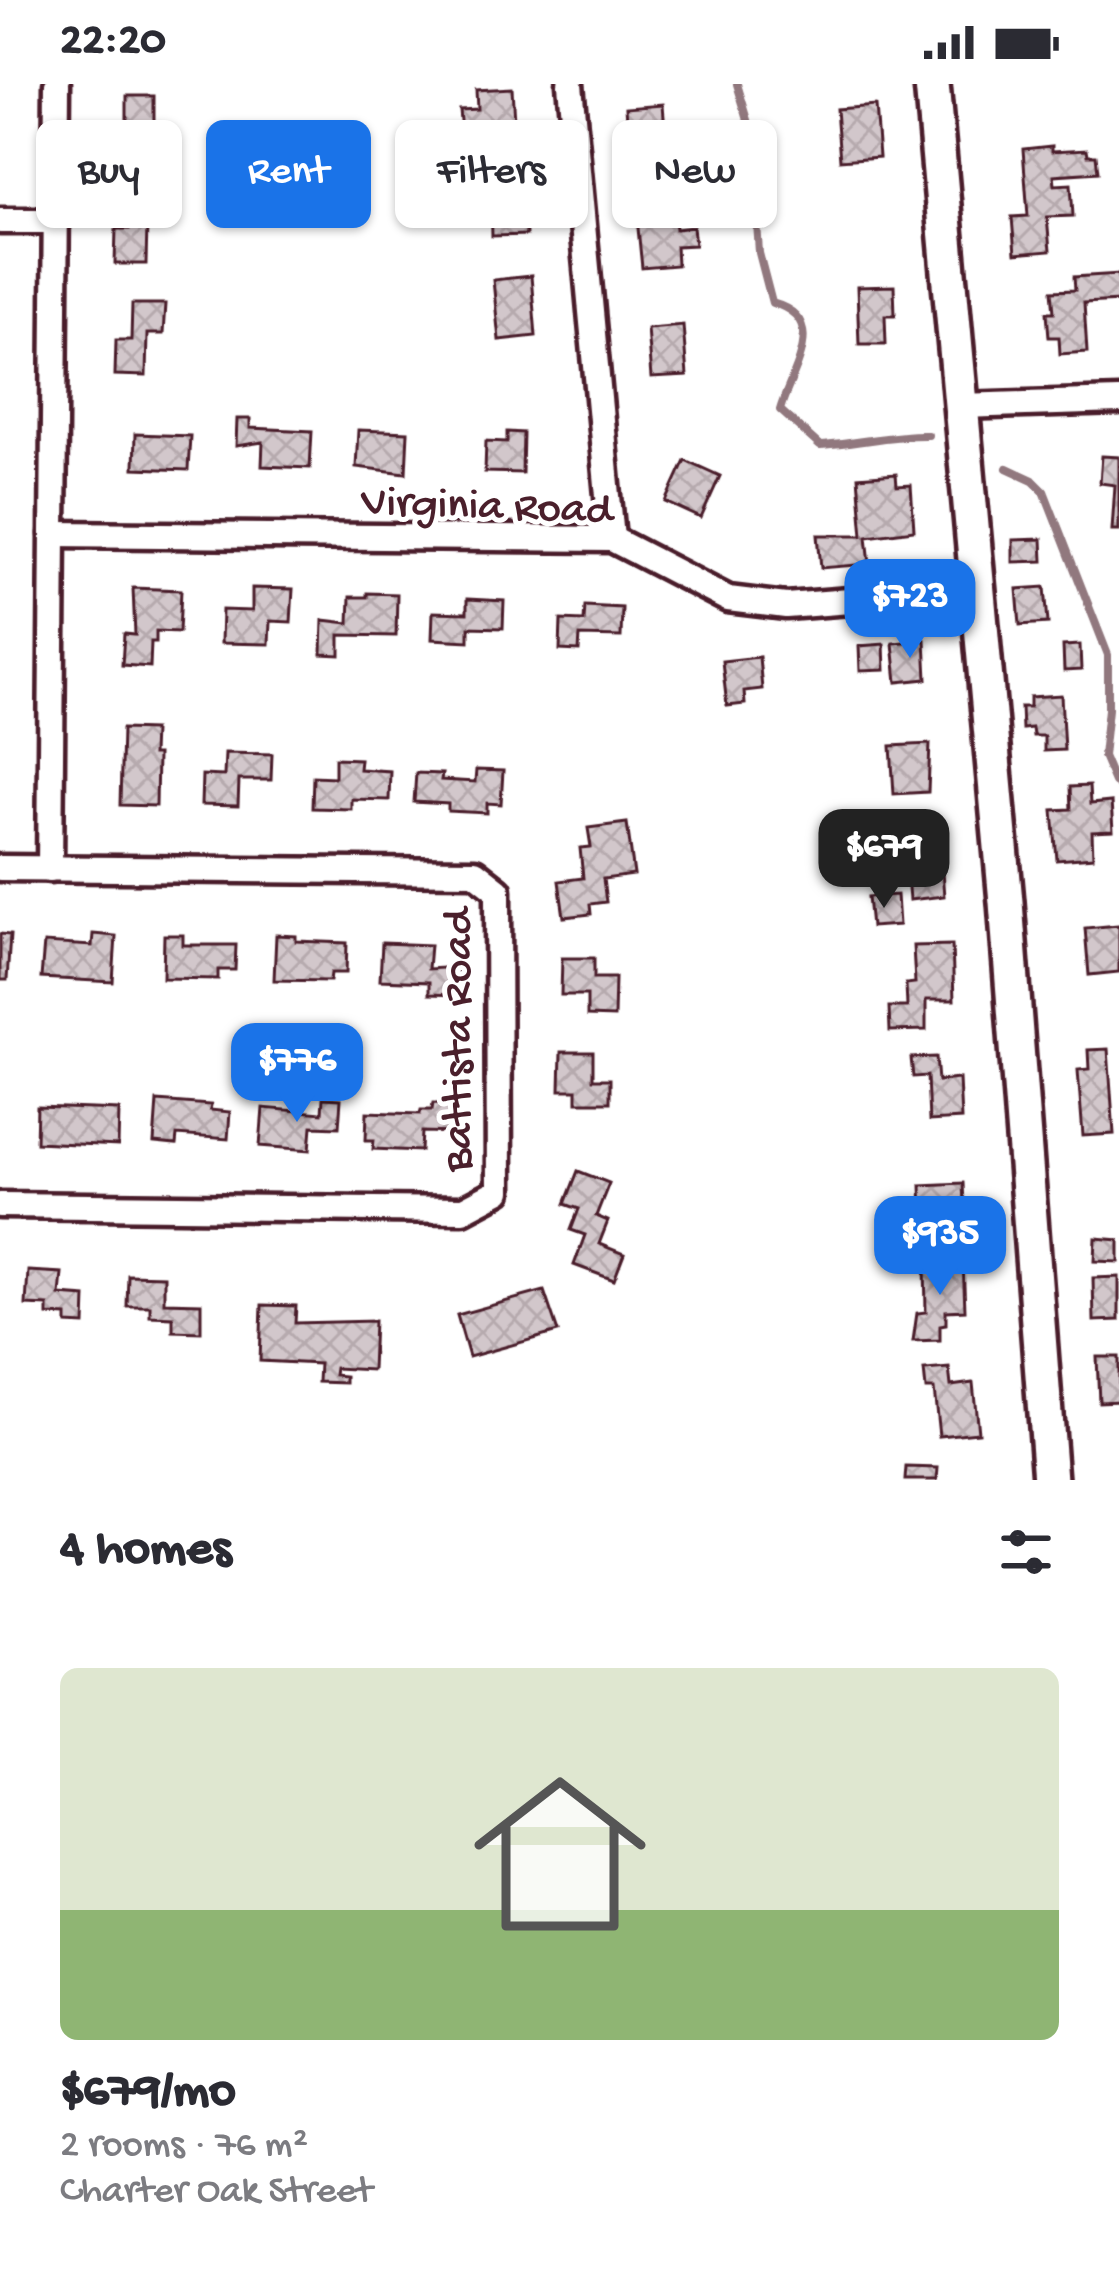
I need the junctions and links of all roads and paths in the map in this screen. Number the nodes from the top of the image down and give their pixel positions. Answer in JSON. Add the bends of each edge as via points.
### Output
{"nodes":[{"id":1,"x":58,"y":84,"type":"edge"},
{"id":2,"x":570,"y":84,"type":"edge"},
{"id":3,"x":932,"y":84,"type":"edge"},
{"id":4,"x":58,"y":120,"type":"edge"},
{"id":5,"x":36,"y":220,"type":"edge"},
{"id":6,"x":0,"y":221,"type":"edge"},
{"id":7,"x":58,"y":228,"type":"edge"},
{"id":8,"x":1119,"y":401,"type":"edge"},
{"id":9,"x":961,"y":406,"type":"junction"},
{"id":10,"x":53,"y":534,"type":"junction"},
{"id":11,"x":612,"y":538,"type":"junction"},
{"id":12,"x":977,"y":591,"type":"junction"},
{"id":13,"x":0,"y":868,"type":"edge"},
{"id":14,"x":50,"y":869,"type":"junction"},
{"id":15,"x":0,"y":1205,"type":"edge"},
{"id":16,"x":1050,"y":1480,"type":"edge"}],
"edges":[{"from":1,"to":4,"type":"street"},
{"from":2,"to":11,"type":"street"},
{"from":3,"to":9,"type":"main road"},
{"from":5,"to":6,"type":"street"},
{"from":7,"to":10,"type":"street"},
{"from":8,"to":9,"type":"street"},
{"from":9,"to":12,"type":"main road"},
{"from":10,"to":11,"type":"street","name":"Virginia Road"},
{"from":10,"to":14,"type":"street"},
{"from":11,"to":12,"type":"street","name":"Virginia Road","via":[[728,599],[786,606]]},
{"from":12,"to":16,"type":"main road"},
{"from":13,"to":14,"type":"street","name":"Battista Road"},
{"from":14,"to":15,"type":"street","name":"Battista Road","via":[[475,872],[498,890],[499,1190],[463,1210]]}]}
